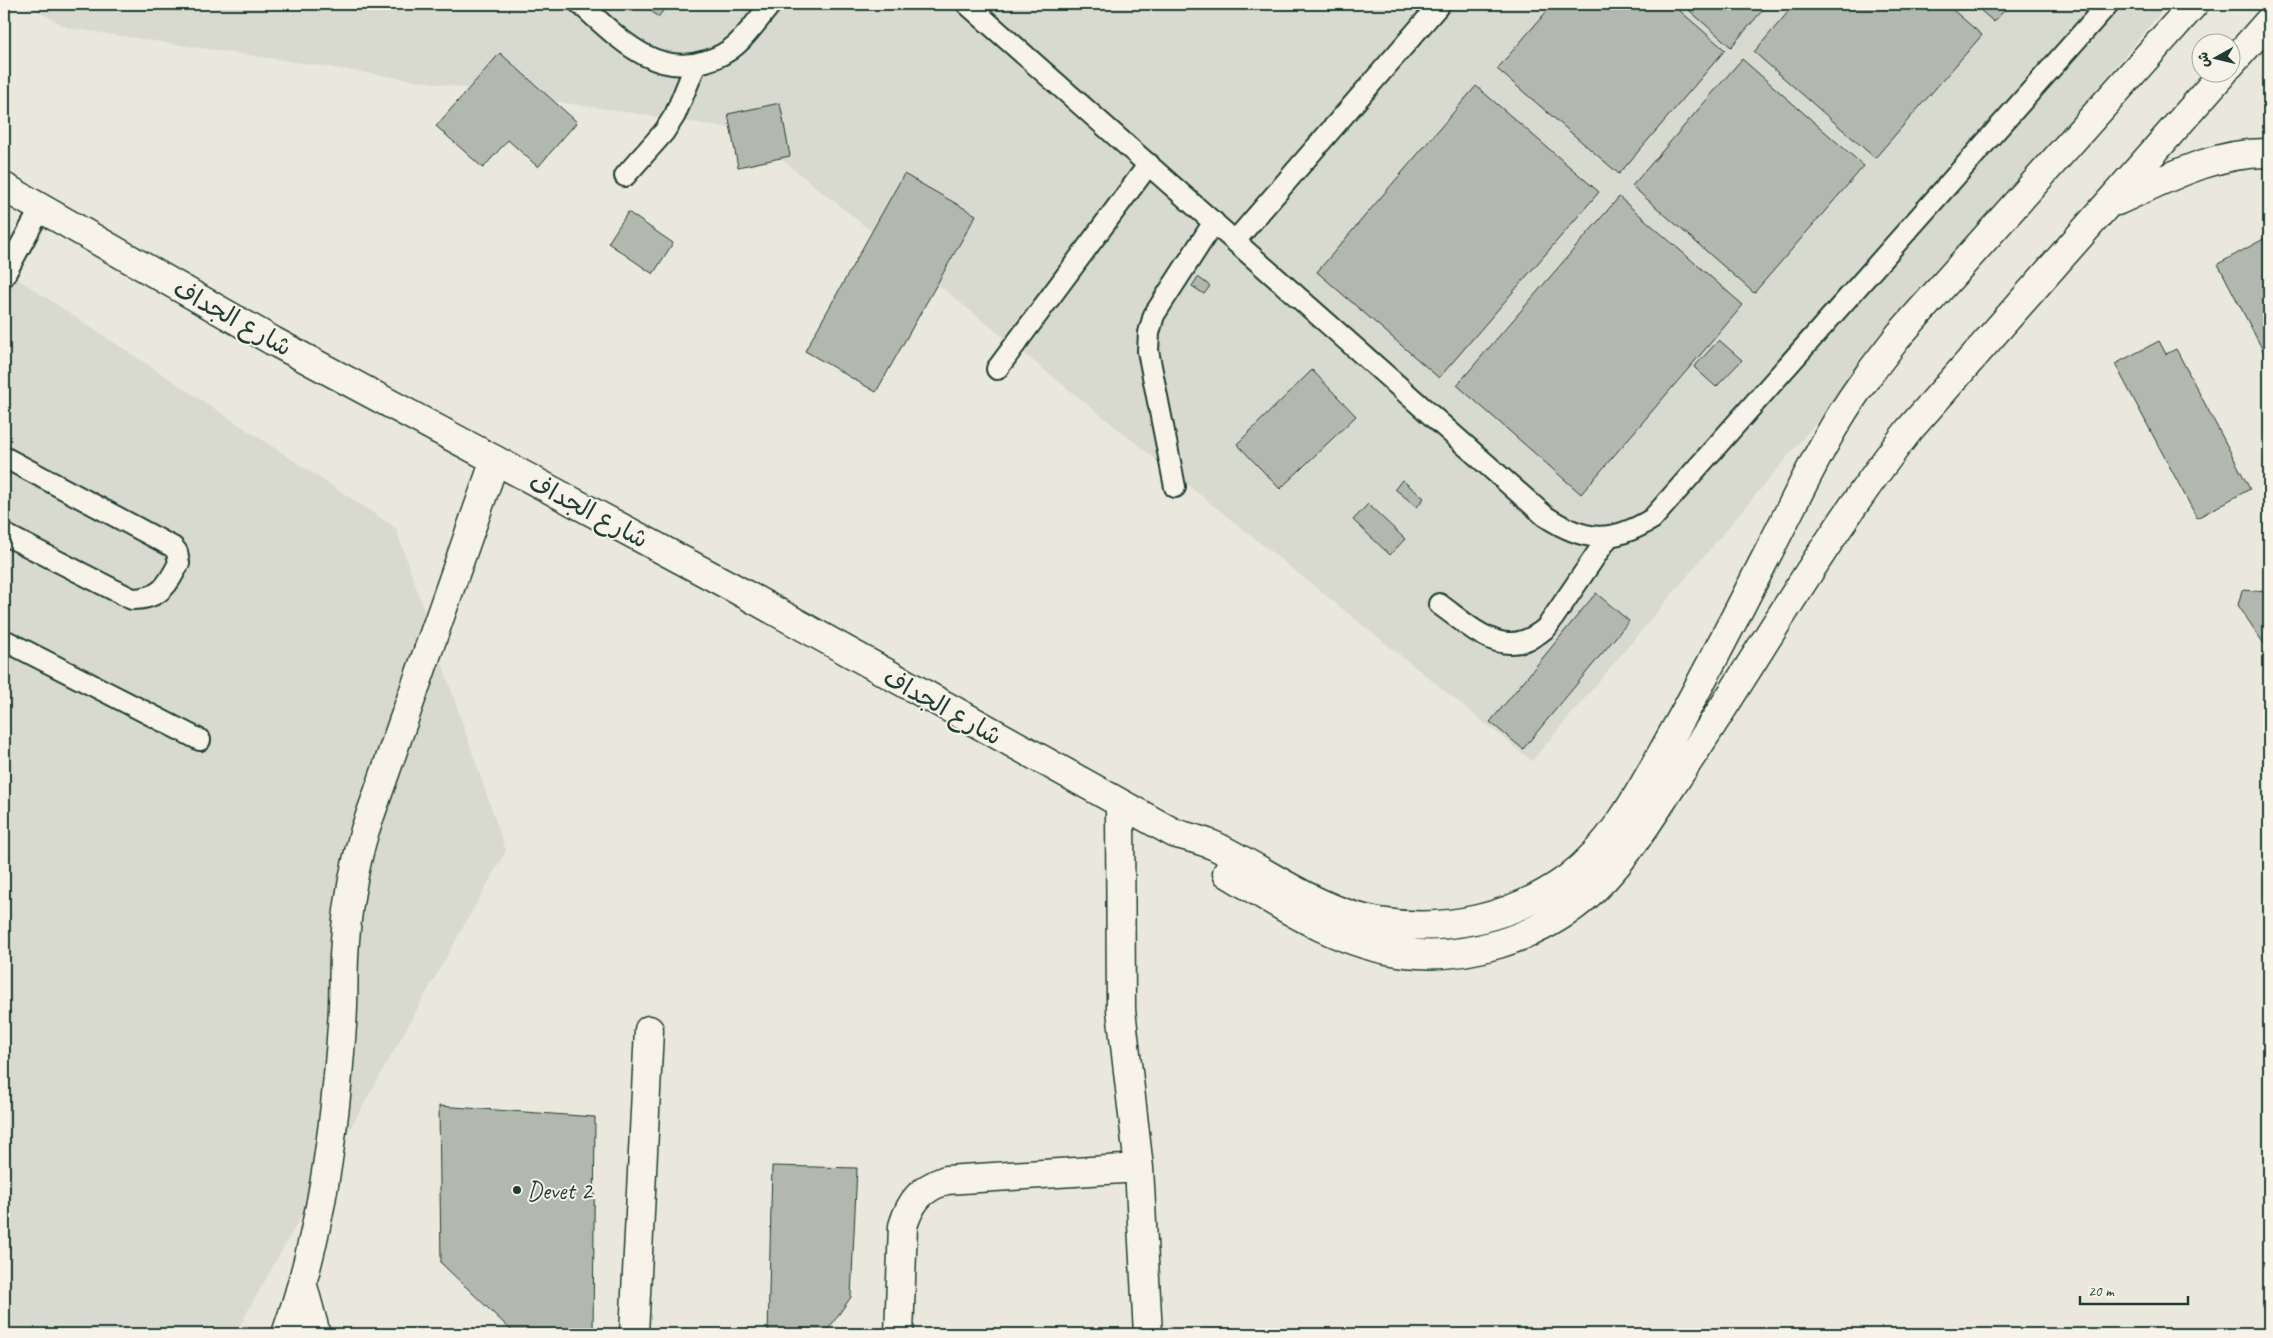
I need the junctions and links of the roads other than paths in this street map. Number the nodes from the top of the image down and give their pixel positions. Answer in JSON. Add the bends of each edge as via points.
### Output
{"nodes":[{"id":1,"x":580,"y":4,"type":"edge"},
{"id":2,"x":771,"y":4,"type":"edge"},
{"id":3,"x":967,"y":4,"type":"edge"},
{"id":4,"x":1440,"y":4,"type":"edge"},
{"id":5,"x":2108,"y":4,"type":"edge"},
{"id":6,"x":2194,"y":4,"type":"edge"},
{"id":7,"x":2269,"y":21,"type":"edge"},
{"id":8,"x":2240,"y":54,"type":"edge"},
{"id":9,"x":696,"y":64,"type":"junction"},
{"id":10,"x":2215,"y":82,"type":"edge"},
{"id":11,"x":2269,"y":153,"type":"edge"},
{"id":12,"x":1149,"y":164,"type":"junction"},
{"id":13,"x":624,"y":176,"type":"dead end"},
{"id":14,"x":4,"y":187,"type":"edge"},
{"id":15,"x":2109,"y":205,"type":"junction"},
{"id":16,"x":41,"y":208,"type":"junction"},
{"id":17,"x":1214,"y":222,"type":"junction"},
{"id":18,"x":1235,"y":241,"type":"junction"},
{"id":19,"x":4,"y":276,"type":"edge"},
{"id":20,"x":997,"y":369,"type":"dead end"},
{"id":21,"x":4,"y":457,"type":"edge"},
{"id":22,"x":495,"y":460,"type":"junction"},
{"id":23,"x":1175,"y":487,"type":"dead end"},
{"id":24,"x":4,"y":534,"type":"edge"},
{"id":25,"x":1609,"y":536,"type":"junction"},
{"id":26,"x":1438,"y":604,"type":"dead end"},
{"id":27,"x":4,"y":640,"type":"edge"},
{"id":28,"x":200,"y":740,"type":"dead end"},
{"id":29,"x":1120,"y":804,"type":"junction"},
{"id":30,"x":1174,"y":833,"type":"junction"},
{"id":31,"x":649,"y":1030,"type":"dead end"},
{"id":32,"x":1139,"y":1168,"type":"junction"},
{"id":33,"x":303,"y":1286,"type":"junction"},
{"id":34,"x":286,"y":1334,"type":"edge"},
{"id":35,"x":316,"y":1334,"type":"edge"},
{"id":36,"x":634,"y":1334,"type":"edge"},
{"id":37,"x":899,"y":1334,"type":"edge"},
{"id":38,"x":1148,"y":1334,"type":"edge"}],
"edges":[{"from":1,"to":9,"type":"lane","via":[[633,50],[646,57],[674,65]]},
{"from":2,"to":9,"type":"lane","via":[[736,45],[717,58]]},
{"from":3,"to":12,"type":"lane"},
{"from":4,"to":18,"type":"lane"},
{"from":5,"to":25,"type":"lane","via":[[1652,519],[1632,531]]},
{"from":6,"to":30,"type":"street","via":[[1900,334],[1857,391],[1819,453],[1712,664],[1634,802],[1616,831],[1568,878],[1509,910],[1469,921],[1411,926],[1345,914],[1211,845]]},
{"from":7,"to":8,"type":"street"},
{"from":9,"to":13,"type":"lane","via":[[675,115]]},
{"from":10,"to":15,"type":"street"},
{"from":11,"to":15,"type":"street","via":[[2229,156],[2204,164]]},
{"from":12,"to":17,"type":"lane"},
{"from":12,"to":20,"type":"lane"},
{"from":14,"to":16,"type":"street","name":"شارع الجداف"},
{"from":15,"to":30,"type":"street","via":[[1880,466],[1632,845],[1581,900],[1551,921],[1517,937],[1481,948],[1407,953],[1371,947],[1335,935],[1302,918],[1210,863]]},
{"from":16,"to":19,"type":"lane"},
{"from":16,"to":22,"type":"street","name":"شارع الجداف","via":[[273,341]]},
{"from":17,"to":18,"type":"lane"},
{"from":17,"to":23,"type":"lane","via":[[1154,315],[1149,333],[1148,351]]},
{"from":18,"to":25,"type":"lane","via":[[1545,516],[1586,536]]},
{"from":21,"to":24,"type":"lane","via":[[173,548],[179,563],[162,590],[153,596],[132,599]]},
{"from":22,"to":29,"type":"street","name":"شارع الجداف","via":[[732,587]]},
{"from":22,"to":33,"type":"street","via":[[356,863],[348,909],[342,1032],[330,1146]]},
{"from":25,"to":26,"type":"lane","via":[[1547,627],[1523,642],[1506,644],[1491,641]]},
{"from":27,"to":28,"type":"lane"},
{"from":29,"to":30,"type":"street","name":"شارع الجداف"},
{"from":29,"to":32,"type":"street","via":[[1121,1010]]},
{"from":31,"to":36,"type":"street"},
{"from":32,"to":37,"type":"street","via":[[946,1180],[930,1186],[917,1196],[903,1226]]},
{"from":32,"to":38,"type":"street"},
{"from":33,"to":34,"type":"street"},
{"from":33,"to":35,"type":"street"}]}
